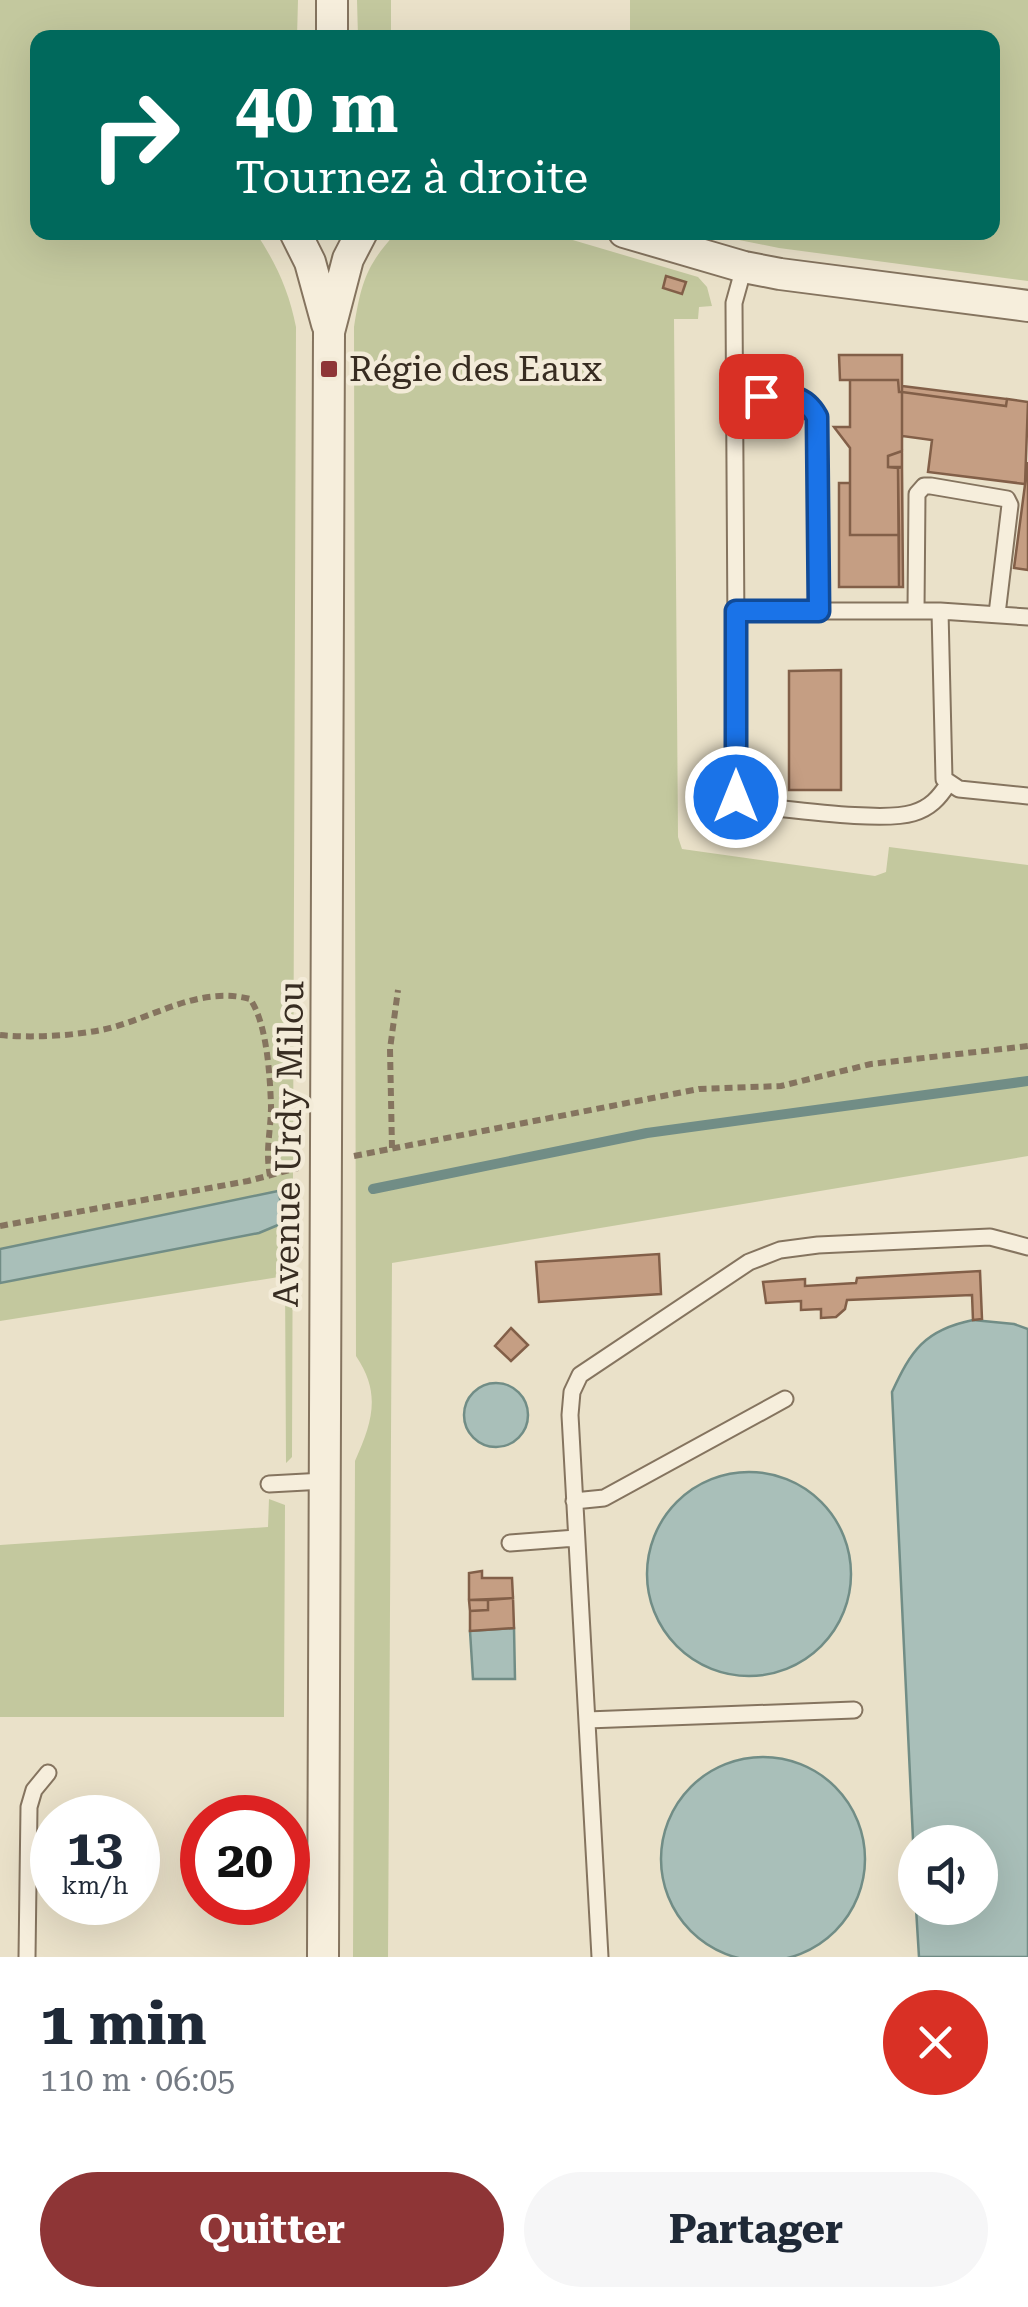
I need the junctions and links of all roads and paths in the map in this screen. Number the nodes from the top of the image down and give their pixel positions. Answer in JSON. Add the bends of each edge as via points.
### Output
{"nodes":[{"id":1,"x":332,"y":0,"type":"edge"},
{"id":2,"x":332,"y":30,"type":"edge"},
{"id":3,"x":298,"y":240,"type":"edge"},
{"id":4,"x":357,"y":240,"type":"edge"},
{"id":5,"x":651,"y":240,"type":"edge"},
{"id":6,"x":744,"y":267,"type":"junction"},
{"id":7,"x":1028,"y":306,"type":"edge"},
{"id":8,"x":329,"y":332,"type":"junction"},
{"id":9,"x":735,"y":396,"type":"junction"},
{"id":10,"x":736,"y":611,"type":"junction"},
{"id":11,"x":819,"y":611,"type":"junction"},
{"id":12,"x":916,"y":611,"type":"junction"},
{"id":13,"x":940,"y":611,"type":"junction"},
{"id":14,"x":997,"y":614,"type":"junction"},
{"id":15,"x":1028,"y":618,"type":"edge"},
{"id":16,"x":948,"y":784,"type":"junction"},
{"id":17,"x":1028,"y":796,"type":"edge"},
{"id":18,"x":398,"y":990,"type":"dead end"},
{"id":19,"x":0,"y":1035,"type":"edge"},
{"id":20,"x":1028,"y":1046,"type":"edge"},
{"id":21,"x":392,"y":1148,"type":"junction"},
{"id":22,"x":328,"y":1160,"type":"junction"},
{"id":23,"x":270,"y":1176,"type":"junction"},
{"id":24,"x":0,"y":1226,"type":"edge"},
{"id":25,"x":1028,"y":1246,"type":"edge"},
{"id":26,"x":785,"y":1400,"type":"dead end"},
{"id":27,"x":324,"y":1481,"type":"junction"},
{"id":28,"x":269,"y":1484,"type":"dead end"},
{"id":29,"x":574,"y":1501,"type":"junction"},
{"id":30,"x":576,"y":1538,"type":"junction"},
{"id":31,"x":510,"y":1543,"type":"dead end"},
{"id":32,"x":854,"y":1710,"type":"dead end"},
{"id":33,"x":587,"y":1720,"type":"junction"},
{"id":34,"x":48,"y":1773,"type":"dead end"},
{"id":35,"x":27,"y":1957,"type":"edge"},
{"id":36,"x":323,"y":1957,"type":"edge"},
{"id":37,"x":600,"y":1957,"type":"edge"}],
"edges":[{"from":1,"to":2,"type":"street"},
{"from":3,"to":8,"type":"street","name":"Avenue Urdy Milou"},
{"from":4,"to":8,"type":"street","name":"Avenue Urdy Milou"},
{"from":5,"to":6,"type":"street"},
{"from":6,"to":7,"type":"street"},
{"from":6,"to":9,"type":"lane","via":[[734,303]]},
{"from":8,"to":22,"type":"street","name":"Avenue Urdy Milou"},
{"from":9,"to":10,"type":"lane"},
{"from":9,"to":11,"type":"lane","via":[[796,396],[817,417]]},
{"from":10,"to":11,"type":"lane"},
{"from":10,"to":16,"type":"lane","via":[[740,802],[896,817],[925,808]]},
{"from":11,"to":12,"type":"lane"},
{"from":12,"to":13,"type":"lane"},
{"from":12,"to":14,"type":"lane","via":[[917,494],[924,486],[1008,499]]},
{"from":13,"to":14,"type":"lane"},
{"from":13,"to":16,"type":"lane","via":[[942,774]]},
{"from":14,"to":15,"type":"lane"},
{"from":16,"to":17,"type":"lane"},
{"from":18,"to":21,"type":"path","via":[[390,1049]]},
{"from":19,"to":23,"type":"path","via":[[100,1030],[204,997],[250,1000],[260,1014],[271,1108]]},
{"from":20,"to":21,"type":"path","via":[[871,1064],[780,1086],[700,1089]]},
{"from":21,"to":22,"type":"path"},
{"from":22,"to":23,"type":"path"},
{"from":22,"to":27,"type":"street","name":"Avenue Urdy Milou"},
{"from":23,"to":24,"type":"path"},
{"from":25,"to":29,"type":"lane","via":[[990,1237],[818,1245],[749,1262],[580,1375],[570,1415]]},
{"from":26,"to":29,"type":"lane","via":[[604,1498]]},
{"from":27,"to":28,"type":"lane"},
{"from":27,"to":36,"type":"street","name":"Avenue Urdy Milou"},
{"from":29,"to":30,"type":"lane"},
{"from":30,"to":31,"type":"lane"},
{"from":30,"to":33,"type":"lane"},
{"from":32,"to":33,"type":"lane"},
{"from":33,"to":37,"type":"lane"},
{"from":34,"to":35,"type":"lane","via":[[29,1807]]}]}
